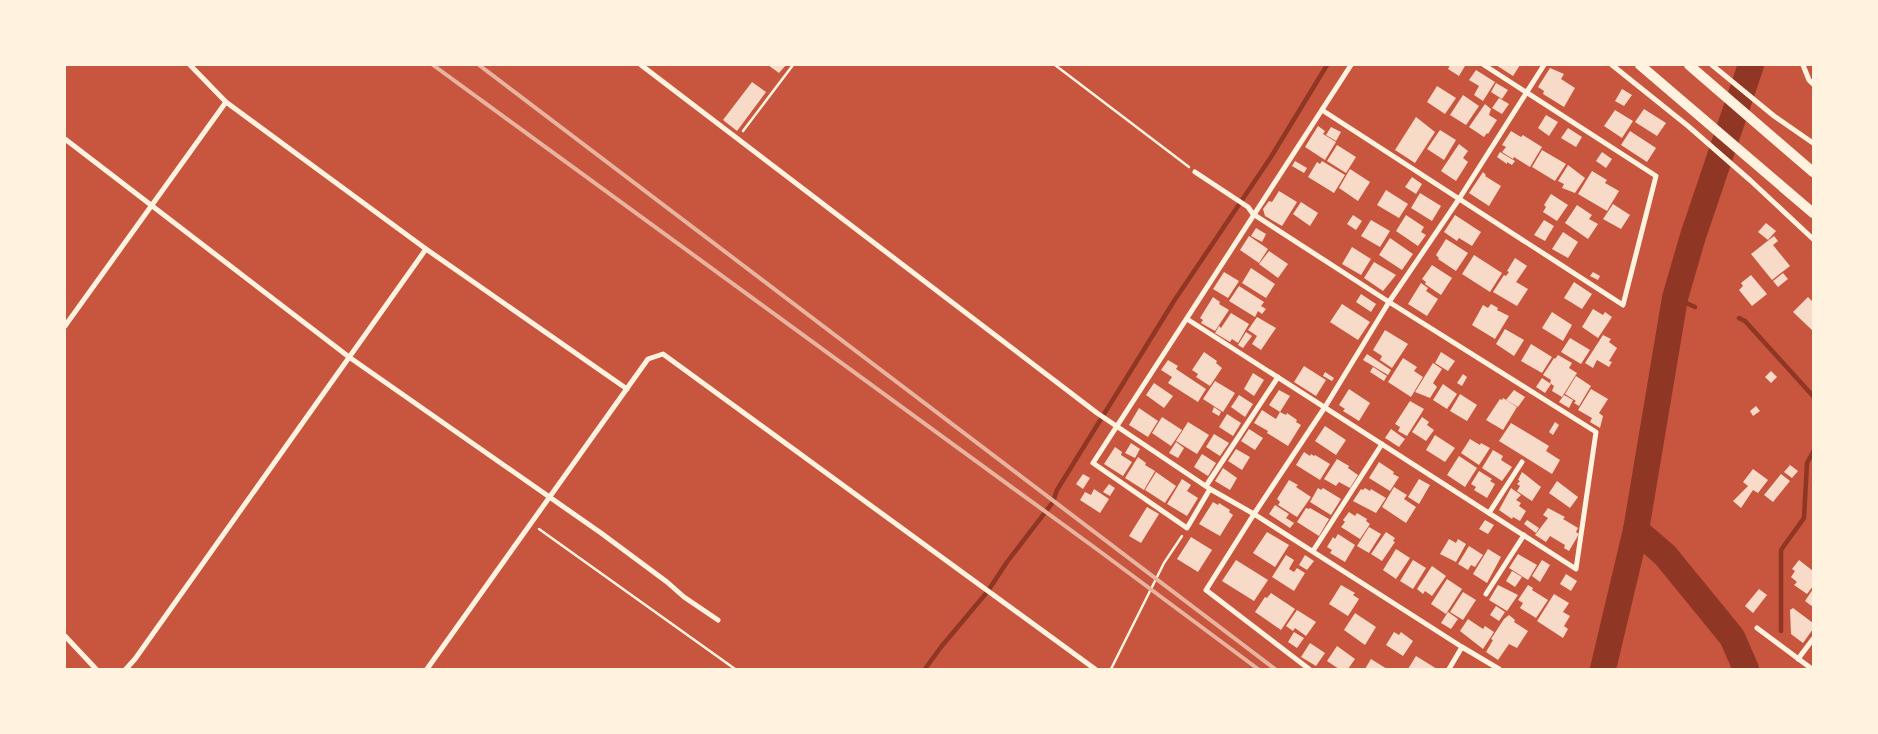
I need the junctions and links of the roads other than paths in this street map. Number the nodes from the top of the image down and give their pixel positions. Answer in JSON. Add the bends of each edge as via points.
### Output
{"nodes":[{"id":1,"x":190,"y":65,"type":"edge"},
{"id":2,"x":641,"y":65,"type":"edge"},
{"id":3,"x":1351,"y":65,"type":"edge"},
{"id":4,"x":1484,"y":65,"type":"edge"},
{"id":5,"x":1544,"y":65,"type":"edge"},
{"id":6,"x":1612,"y":65,"type":"edge"},
{"id":7,"x":1640,"y":65,"type":"edge"},
{"id":8,"x":1689,"y":65,"type":"edge"},
{"id":9,"x":1712,"y":65,"type":"edge"},
{"id":10,"x":1803,"y":65,"type":"edge"},
{"id":11,"x":1813,"y":84,"type":"edge"},
{"id":12,"x":1527,"y":93,"type":"junction"},
{"id":13,"x":226,"y":102,"type":"junction"},
{"id":14,"x":1322,"y":110,"type":"junction"},
{"id":15,"x":65,"y":139,"type":"edge"},
{"id":16,"x":1813,"y":144,"type":"edge"},
{"id":17,"x":1195,"y":172,"type":"road end"},
{"id":18,"x":1813,"y":172,"type":"edge"},
{"id":19,"x":1459,"y":199,"type":"junction"},
{"id":20,"x":152,"y":205,"type":"junction"},
{"id":21,"x":1813,"y":213,"type":"edge"},
{"id":22,"x":1253,"y":214,"type":"junction"},
{"id":23,"x":1813,"y":239,"type":"edge"},
{"id":24,"x":426,"y":249,"type":"junction"},
{"id":25,"x":1389,"y":302,"type":"junction"},
{"id":26,"x":1187,"y":319,"type":"junction"},
{"id":27,"x":65,"y":326,"type":"edge"},
{"id":28,"x":349,"y":357,"type":"junction"},
{"id":29,"x":1278,"y":377,"type":"junction"},
{"id":30,"x":627,"y":389,"type":"junction"},
{"id":31,"x":1325,"y":407,"type":"junction"},
{"id":32,"x":1118,"y":426,"type":"junction"},
{"id":33,"x":1382,"y":444,"type":"junction"},
{"id":34,"x":1522,"y":462,"type":"dead end"},
{"id":35,"x":1208,"y":487,"type":"junction"},
{"id":36,"x":550,"y":498,"type":"junction"},
{"id":37,"x":1489,"y":513,"type":"junction"},
{"id":38,"x":1254,"y":514,"type":"junction"},
{"id":39,"x":1524,"y":535,"type":"junction"},
{"id":40,"x":1313,"y":552,"type":"junction"},
{"id":41,"x":1486,"y":594,"type":"dead end"},
{"id":42,"x":718,"y":620,"type":"dead end"},
{"id":43,"x":1756,"y":628,"type":"dead end"},
{"id":44,"x":65,"y":636,"type":"edge"},
{"id":45,"x":1813,"y":639,"type":"edge"},
{"id":46,"x":1462,"y":647,"type":"junction"},
{"id":47,"x":1798,"y":659,"type":"junction"},
{"id":48,"x":96,"y":669,"type":"edge"},
{"id":49,"x":126,"y":669,"type":"edge"},
{"id":50,"x":427,"y":669,"type":"edge"},
{"id":51,"x":1095,"y":669,"type":"edge"},
{"id":52,"x":1309,"y":669,"type":"edge"},
{"id":53,"x":1449,"y":669,"type":"edge"},
{"id":54,"x":1499,"y":669,"type":"edge"},
{"id":55,"x":1812,"y":669,"type":"edge"}],
"edges":[{"from":1,"to":13,"type":"street"},
{"from":2,"to":32,"type":"street"},
{"from":3,"to":14,"type":"street"},
{"from":4,"to":12,"type":"street"},
{"from":5,"to":12,"type":"street"},
{"from":6,"to":23,"type":"street","via":[[1688,126]]},
{"from":7,"to":21,"type":"highway"},
{"from":8,"to":18,"type":"highway"},
{"from":9,"to":16,"type":"street"},
{"from":10,"to":11,"type":"street"},
{"from":12,"to":19,"type":"street"},
{"from":12,"to":19,"type":"street","via":[[1656,176],[1624,305]]},
{"from":13,"to":20,"type":"street"},
{"from":13,"to":24,"type":"street"},
{"from":14,"to":19,"type":"street"},
{"from":14,"to":22,"type":"street"},
{"from":15,"to":20,"type":"street"},
{"from":17,"to":22,"type":"street","via":[[1248,207]]},
{"from":19,"to":25,"type":"street"},
{"from":20,"to":27,"type":"street"},
{"from":20,"to":28,"type":"street"},
{"from":22,"to":25,"type":"street"},
{"from":22,"to":26,"type":"street"},
{"from":24,"to":28,"type":"street"},
{"from":24,"to":30,"type":"street"},
{"from":25,"to":31,"type":"street"},
{"from":25,"to":39,"type":"street","via":[[1596,432],[1576,569]]},
{"from":26,"to":29,"type":"street"},
{"from":26,"to":32,"type":"street"},
{"from":28,"to":36,"type":"street"},
{"from":28,"to":49,"type":"street"},
{"from":29,"to":31,"type":"street"},
{"from":29,"to":35,"type":"street"},
{"from":30,"to":36,"type":"street"},
{"from":30,"to":51,"type":"street","via":[[648,359],[663,354]]},
{"from":31,"to":33,"type":"street"},
{"from":31,"to":38,"type":"street"},
{"from":32,"to":35,"type":"street"},
{"from":32,"to":35,"type":"street","via":[[1094,463],[1187,528]]},
{"from":33,"to":37,"type":"street"},
{"from":33,"to":40,"type":"street"},
{"from":34,"to":37,"type":"street"},
{"from":35,"to":38,"type":"street"},
{"from":36,"to":42,"type":"street"},
{"from":36,"to":50,"type":"street"},
{"from":37,"to":39,"type":"street"},
{"from":38,"to":40,"type":"street"},
{"from":38,"to":52,"type":"street","via":[[1206,590]]},
{"from":39,"to":41,"type":"street"},
{"from":40,"to":46,"type":"street"},
{"from":43,"to":47,"type":"street"},
{"from":44,"to":48,"type":"street"},
{"from":45,"to":47,"type":"street"},
{"from":46,"to":53,"type":"street"},
{"from":46,"to":54,"type":"street"},
{"from":47,"to":55,"type":"street"}]}
